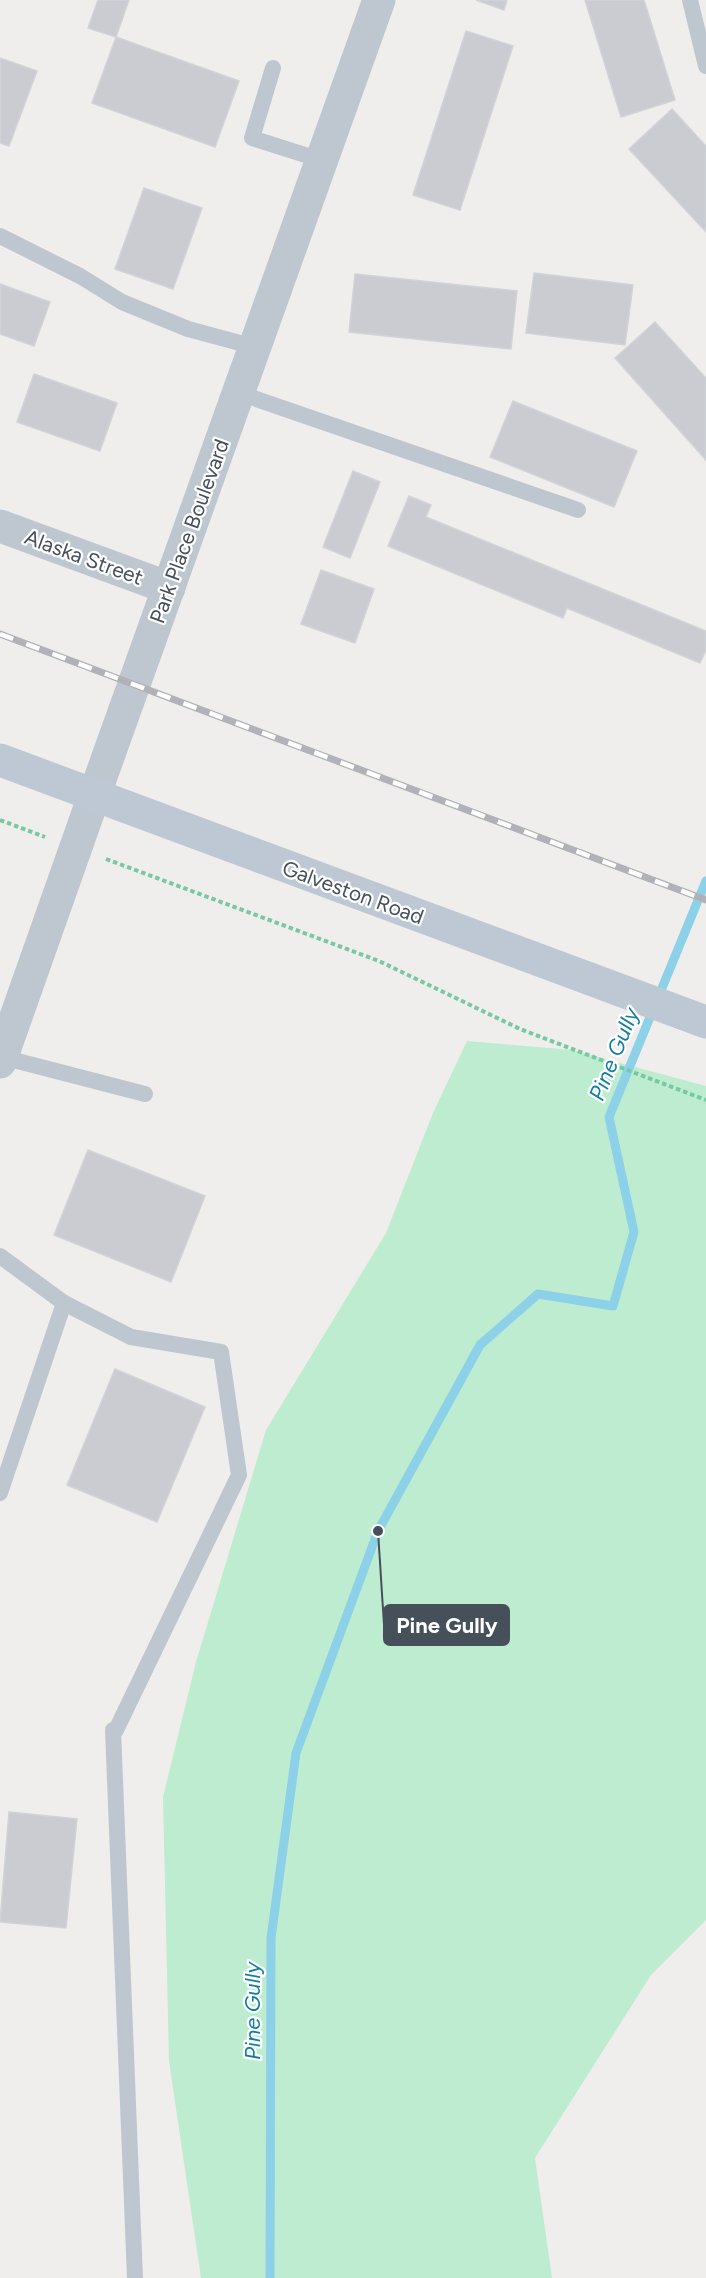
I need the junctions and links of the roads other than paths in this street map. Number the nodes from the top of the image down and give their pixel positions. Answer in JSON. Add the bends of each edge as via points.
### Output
{"nodes":[{"id":1,"x":379,"y":0,"type":"edge"},
{"id":2,"x":690,"y":0,"type":"edge"},
{"id":3,"x":706,"y":66,"type":"edge"},
{"id":4,"x":273,"y":68,"type":"dead end"},
{"id":5,"x":324,"y":161,"type":"junction"},
{"id":6,"x":0,"y":236,"type":"edge"},
{"id":7,"x":255,"y":347,"type":"junction"},
{"id":8,"x":239,"y":393,"type":"junction"},
{"id":9,"x":578,"y":510,"type":"dead end"},
{"id":10,"x":0,"y":526,"type":"edge"},
{"id":11,"x":169,"y":588,"type":"junction"},
{"id":12,"x":0,"y":760,"type":"edge"},
{"id":13,"x":94,"y":796,"type":"junction"},
{"id":14,"x":703,"y":1020,"type":"edge"},
{"id":15,"x":1,"y":1059,"type":"edge"},
{"id":16,"x":145,"y":1094,"type":"dead end"},
{"id":17,"x":0,"y":1257,"type":"edge"},
{"id":18,"x":64,"y":1303,"type":"junction"},
{"id":19,"x":0,"y":1493,"type":"edge"},
{"id":20,"x":135,"y":2278,"type":"edge"}],
"edges":[{"from":1,"to":5,"type":"street","name":"Park Place Boulevard"},
{"from":2,"to":3,"type":"lane"},
{"from":4,"to":5,"type":"lane","via":[[252,138]]},
{"from":5,"to":7,"type":"street","name":"Park Place Boulevard"},
{"from":6,"to":7,"type":"lane","via":[[122,302],[188,329]]},
{"from":7,"to":8,"type":"street","name":"Park Place Boulevard"},
{"from":8,"to":9,"type":"lane"},
{"from":8,"to":11,"type":"street","name":"Park Place Boulevard"},
{"from":10,"to":11,"type":"street","name":"Alaska Street"},
{"from":11,"to":13,"type":"street","name":"Park Place Boulevard"},
{"from":12,"to":13,"type":"main road","name":"Galveston Road"},
{"from":13,"to":14,"type":"main road","name":"Galveston Road"},
{"from":13,"to":15,"type":"street","name":"Park Place Boulevard"},
{"from":15,"to":16,"type":"lane"},
{"from":17,"to":18,"type":"lane"},
{"from":18,"to":19,"type":"lane"},
{"from":18,"to":20,"type":"lane","via":[[131,1337],[221,1352],[239,1475],[113,1730]]}]}
